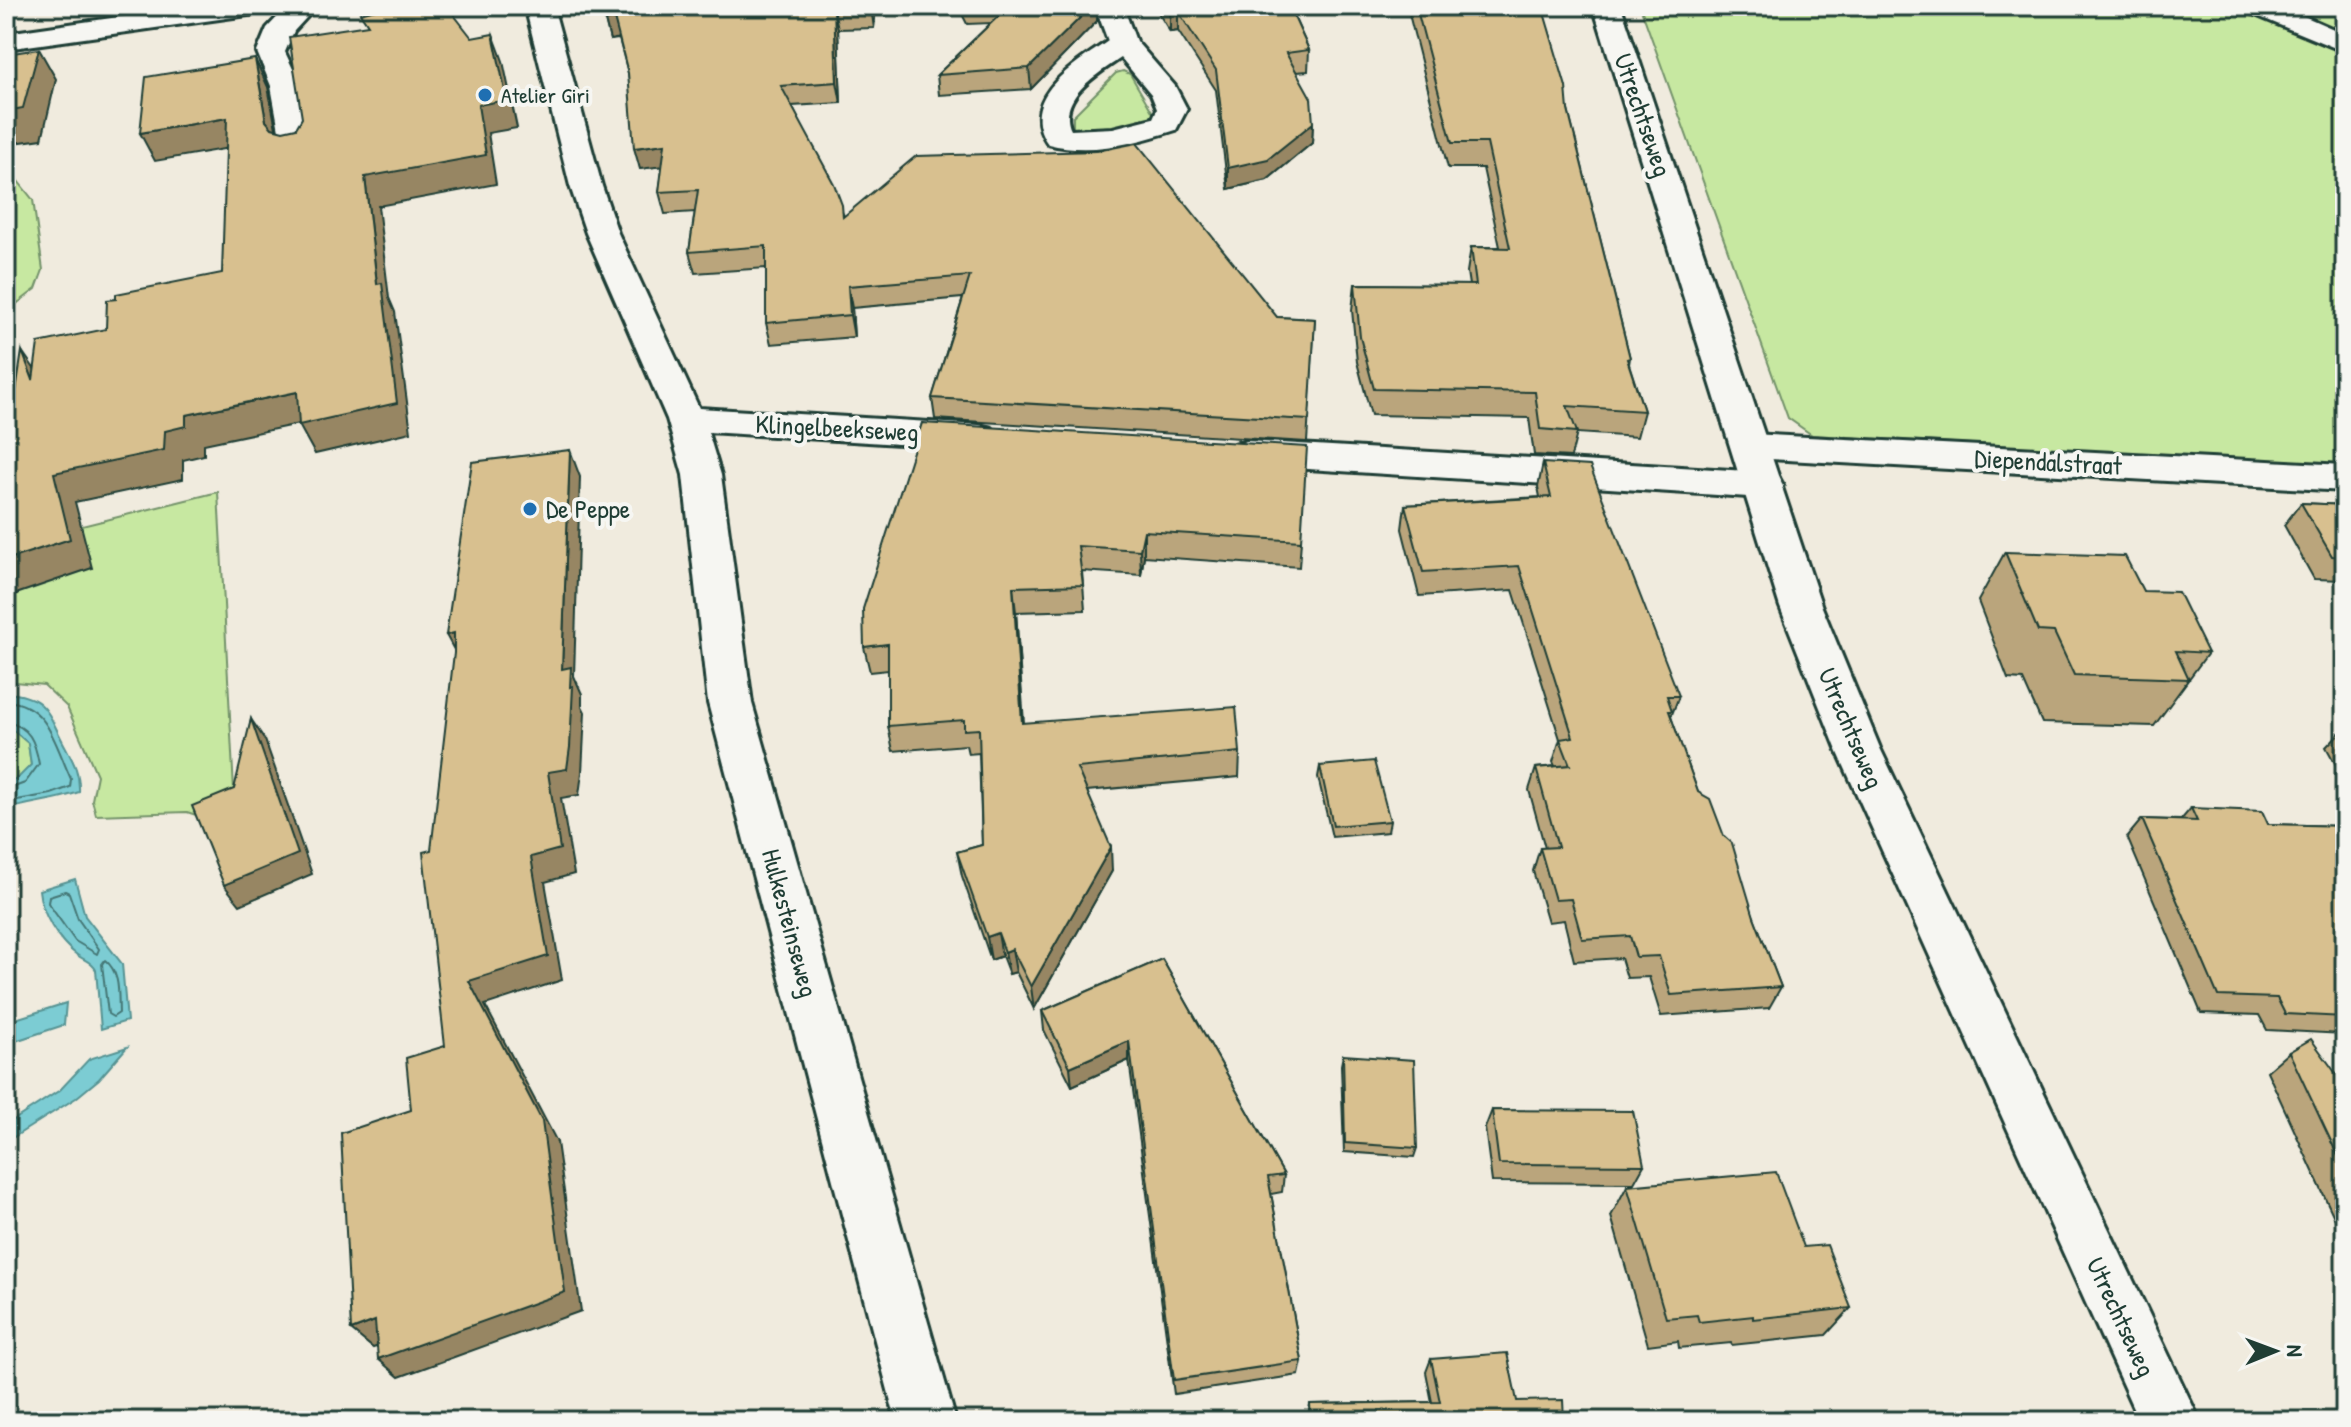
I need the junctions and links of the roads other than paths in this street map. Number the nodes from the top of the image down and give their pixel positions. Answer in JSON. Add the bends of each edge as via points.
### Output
{"nodes":[{"id":1,"x":255,"y":6,"type":"edge"},
{"id":2,"x":303,"y":6,"type":"edge"},
{"id":3,"x":539,"y":6,"type":"edge"},
{"id":4,"x":1109,"y":6,"type":"edge"},
{"id":5,"x":1607,"y":6,"type":"edge"},
{"id":6,"x":2258,"y":6,"type":"edge"},
{"id":7,"x":6,"y":41,"type":"edge"},
{"id":8,"x":1123,"y":43,"type":"dead end"},
{"id":9,"x":2345,"y":44,"type":"edge"},
{"id":10,"x":297,"y":147,"type":"edge"},
{"id":11,"x":686,"y":419,"type":"junction"},
{"id":12,"x":1018,"y":439,"type":"edge"},
{"id":13,"x":1208,"y":451,"type":"edge"},
{"id":14,"x":1758,"y":466,"type":"junction"},
{"id":15,"x":2345,"y":478,"type":"edge"},
{"id":16,"x":926,"y":1421,"type":"edge"},
{"id":17,"x":2170,"y":1421,"type":"edge"}],
"edges":[{"from":1,"to":7,"type":"street"},
{"from":2,"to":10,"type":"street","via":[[281,28],[271,52],[286,86]]},
{"from":3,"to":11,"type":"street","via":[[598,221]]},
{"from":4,"to":8,"type":"street"},
{"from":5,"to":14,"type":"street","name":"Utrechtseweg"},
{"from":6,"to":9,"type":"street"},
{"from":11,"to":12,"type":"street","name":"Klingelbeekseweg"},
{"from":11,"to":16,"type":"street","name":"Hulkesteinseweg","via":[[702,475],[730,703]]},
{"from":13,"to":14,"type":"street"},
{"from":14,"to":15,"type":"street","name":"Diependalstraat"},
{"from":14,"to":17,"type":"street","name":"Utrechtseweg","via":[[1801,607],[1858,748]]}]}
